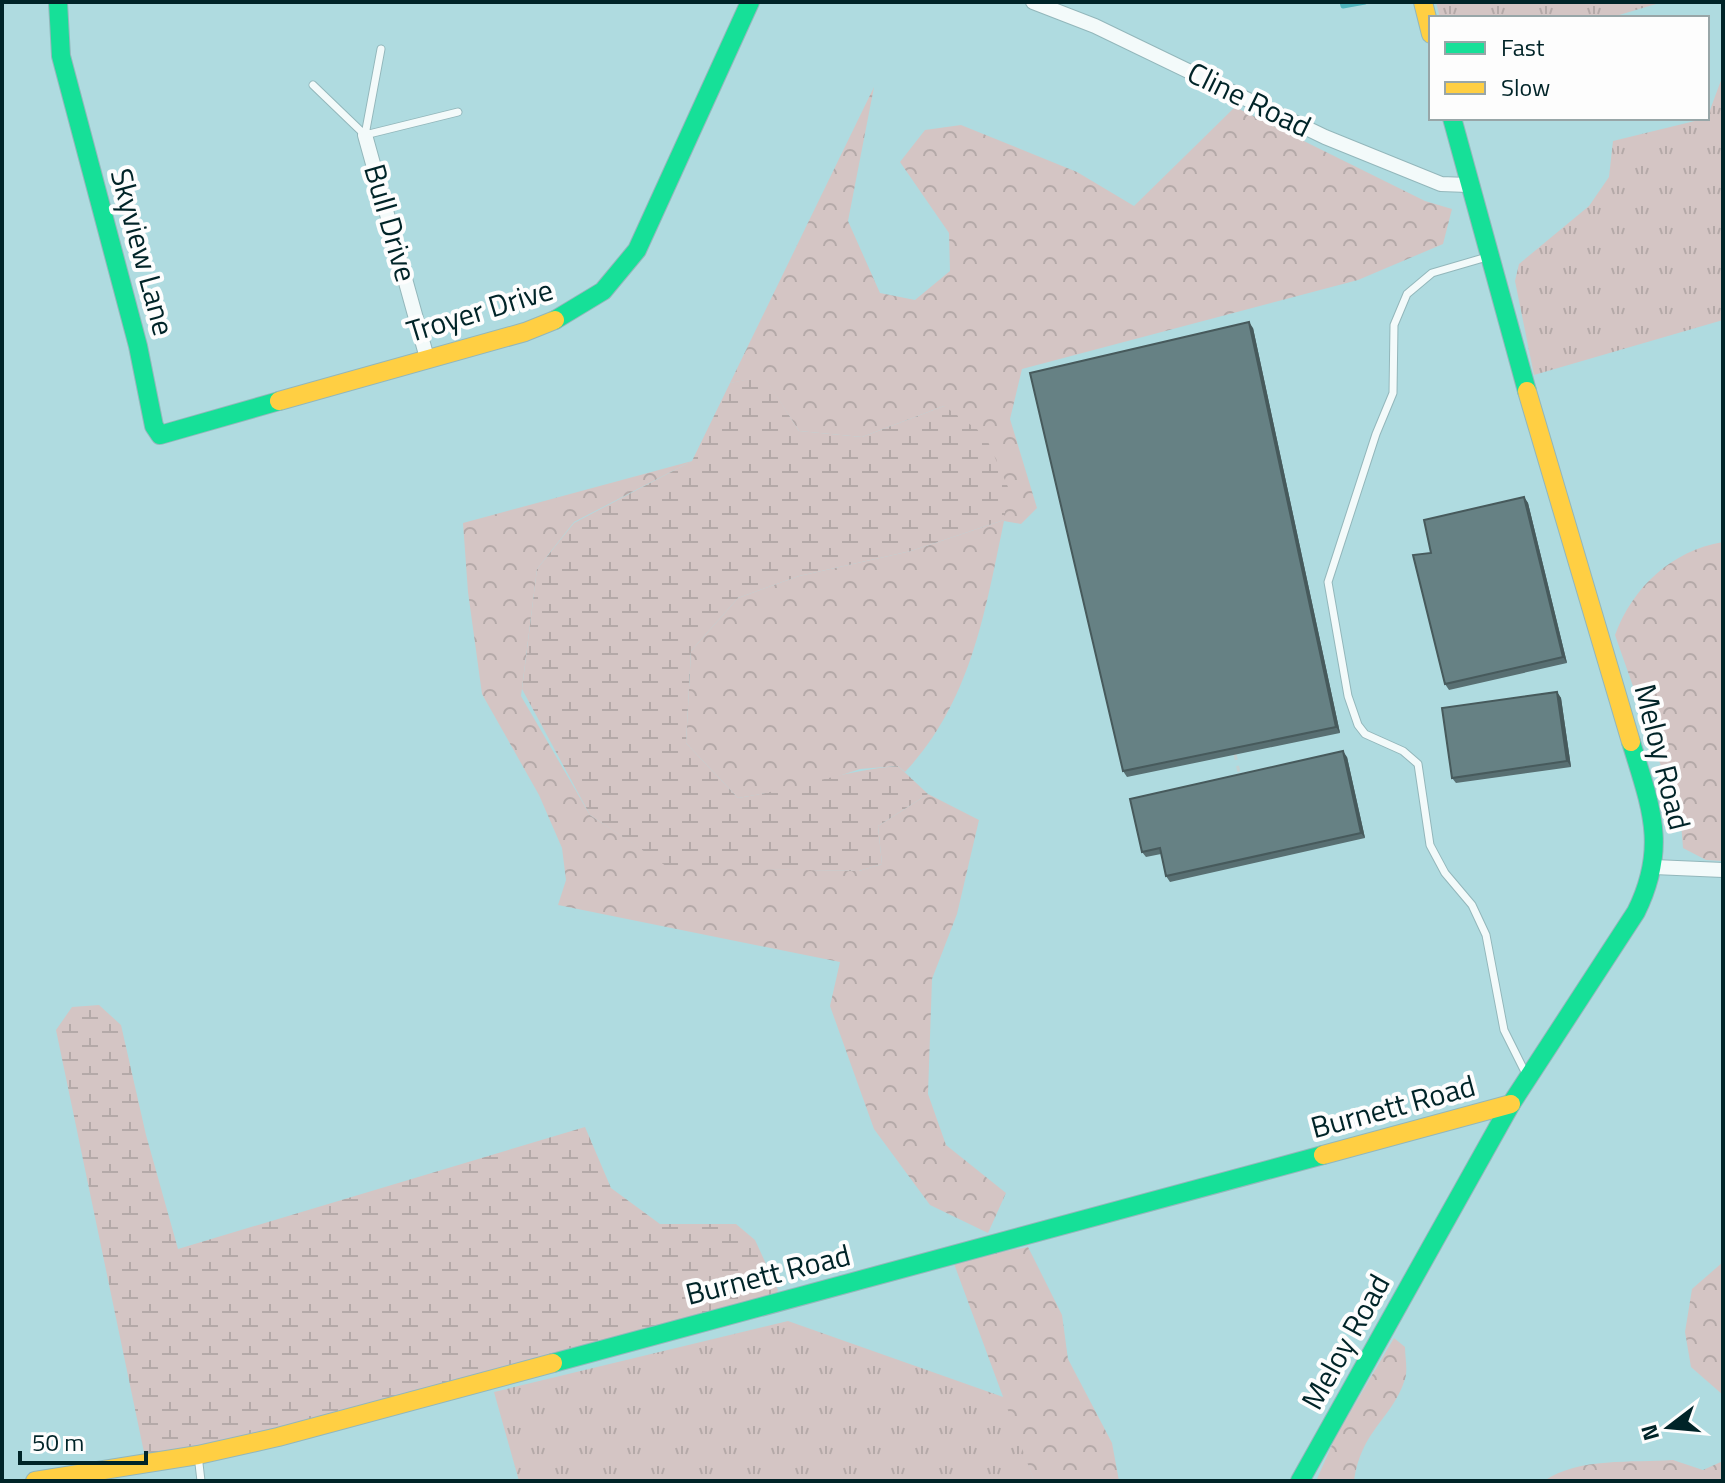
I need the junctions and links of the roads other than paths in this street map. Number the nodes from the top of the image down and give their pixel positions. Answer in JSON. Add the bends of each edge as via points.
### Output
{"nodes":[{"id":1,"x":58,"y":2,"type":"edge"},
{"id":2,"x":750,"y":2,"type":"edge"},
{"id":3,"x":1033,"y":2,"type":"edge"},
{"id":4,"x":1423,"y":2,"type":"edge"},
{"id":5,"x":1429,"y":26,"type":"edge"},
{"id":6,"x":381,"y":49,"type":"dead end"},
{"id":7,"x":313,"y":85,"type":"dead end"},
{"id":8,"x":458,"y":112,"type":"dead end"},
{"id":9,"x":1452,"y":120,"type":"edge"},
{"id":10,"x":365,"y":135,"type":"junction"},
{"id":11,"x":1468,"y":185,"type":"junction"},
{"id":12,"x":1489,"y":257,"type":"junction"},
{"id":13,"x":427,"y":358,"type":"junction"},
{"id":14,"x":239,"y":411,"type":"joint"},
{"id":15,"x":1654,"y":867,"type":"junction"},
{"id":16,"x":1723,"y":870,"type":"edge"},
{"id":17,"x":1528,"y":1078,"type":"junction"},
{"id":18,"x":1511,"y":1104,"type":"junction"},
{"id":19,"x":198,"y":1455,"type":"junction"},
{"id":20,"x":64,"y":1478,"type":"edge"},
{"id":21,"x":35,"y":1481,"type":"edge"},
{"id":22,"x":201,"y":1481,"type":"edge"},
{"id":23,"x":1300,"y":1481,"type":"edge"}],
"edges":[{"from":1,"to":14,"type":"street","name":"Skyview Lane","via":[[61,56],[154,426],[160,435],[170,434]]},
{"from":2,"to":13,"type":"street","name":"Troyer Drive","via":[[637,250],[614,281],[561,318]]},
{"from":3,"to":11,"type":"street","name":"Cline Road","via":[[1378,159],[1441,184]]},
{"from":4,"to":5,"type":"street"},
{"from":6,"to":10,"type":"lane"},
{"from":7,"to":10,"type":"lane"},
{"from":8,"to":10,"type":"lane"},
{"from":9,"to":11,"type":"street","name":"Meloy Road"},
{"from":10,"to":13,"type":"street","name":"Bull Drive"},
{"from":11,"to":12,"type":"street","name":"Meloy Road"},
{"from":12,"to":15,"type":"street","name":"Meloy Road","via":[[1639,762],[1656,837]]},
{"from":12,"to":17,"type":"lane","via":[[1432,273],[1407,294],[1394,325],[1393,393],[1328,582],[1358,725],[1418,764],[1430,845],[1486,935],[1504,1030]]},
{"from":13,"to":14,"type":"street","name":"Troyer Drive"},
{"from":15,"to":16,"type":"street"},
{"from":15,"to":17,"type":"street","name":"Meloy Road","via":[[1636,912]]},
{"from":17,"to":18,"type":"street","name":"Meloy Road"},
{"from":18,"to":19,"type":"street","name":"Burnett Road"},
{"from":18,"to":23,"type":"street","name":"Meloy Road"},
{"from":19,"to":20,"type":"street","name":"Burnett Road"},
{"from":19,"to":22,"type":"lane"},
{"from":20,"to":21,"type":"street","name":"Burnett Road"}]}
